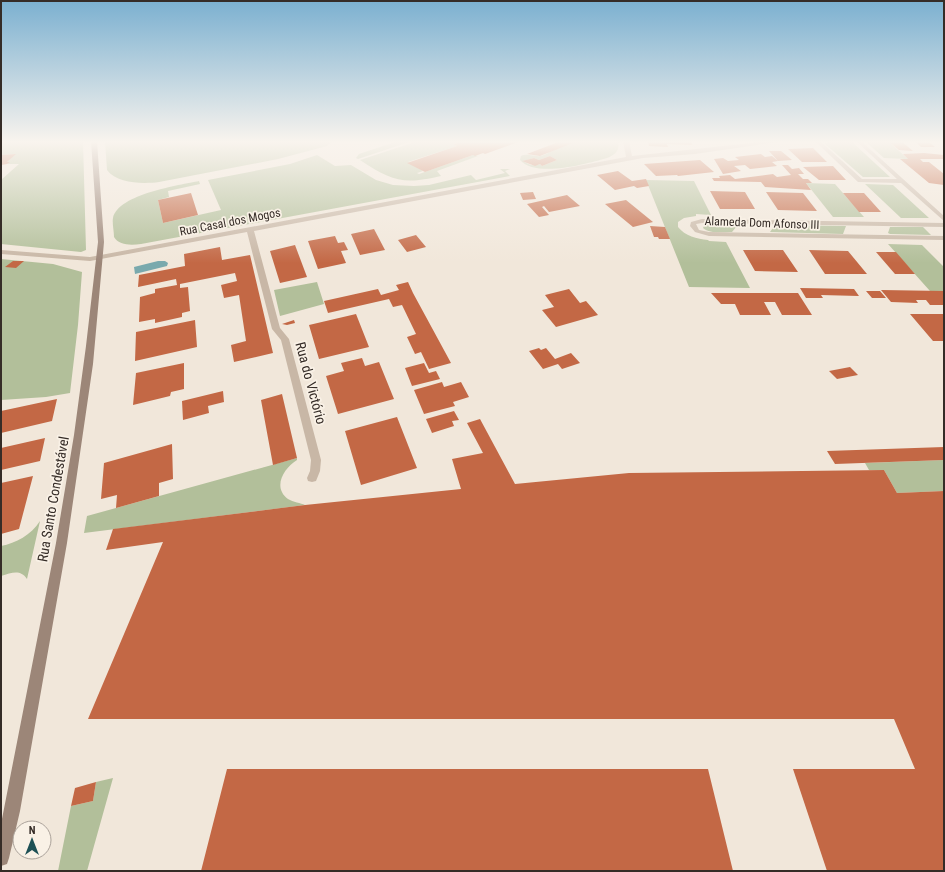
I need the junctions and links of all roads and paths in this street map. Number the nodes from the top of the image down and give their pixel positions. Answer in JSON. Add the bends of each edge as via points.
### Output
{"nodes":[{"id":1,"x":97,"y":182,"type":"edge"},
{"id":2,"x":503,"y":182,"type":"edge"},
{"id":3,"x":903,"y":182,"type":"edge"},
{"id":4,"x":944,"y":219,"type":"edge"},
{"id":5,"x":944,"y":225,"type":"edge"},
{"id":6,"x":250,"y":229,"type":"junction"},
{"id":7,"x":944,"y":238,"type":"edge"},
{"id":8,"x":1,"y":252,"type":"edge"},
{"id":9,"x":100,"y":257,"type":"junction"},
{"id":10,"x":312,"y":478,"type":"dead end"},
{"id":11,"x":1,"y":858,"type":"edge"}],
"edges":[{"from":1,"to":9,"type":"street","name":"Rua Santo Condestável"},
{"from":2,"to":6,"type":"street","name":"Rua Casal dos Mogos"},
{"from":3,"to":4,"type":"street"},
{"from":5,"to":7,"type":"street","name":"Alameda Dom Afonso III","via":[[702,221],[693,223],[692,226],[697,232],[709,234]]},
{"from":6,"to":9,"type":"street","name":"Rua Casal dos Mogos"},
{"from":6,"to":10,"type":"street","name":"Rua do Victório","via":[[276,329],[285,339],[316,460]]},
{"from":8,"to":9,"type":"street","name":"Rua Casal dos Mogos","via":[[81,259]]},
{"from":9,"to":11,"type":"street","name":"Rua Santo Condestável","via":[[76,458],[12,811]]}]}
